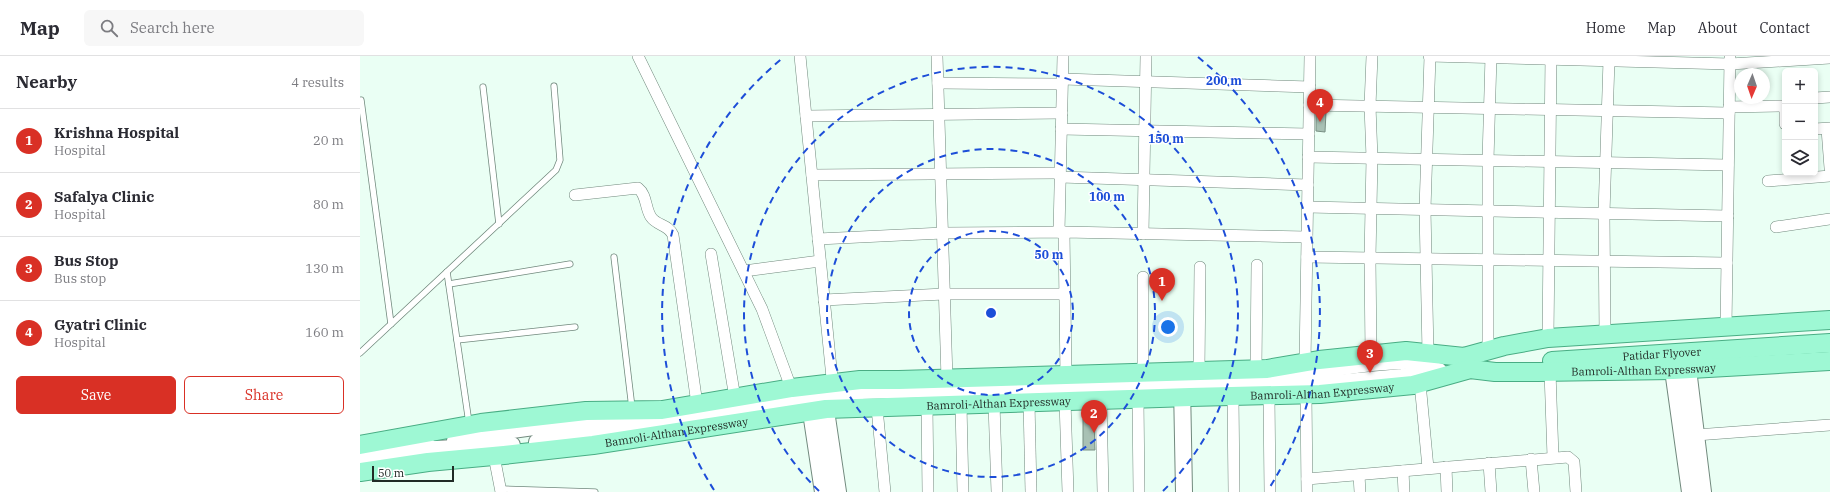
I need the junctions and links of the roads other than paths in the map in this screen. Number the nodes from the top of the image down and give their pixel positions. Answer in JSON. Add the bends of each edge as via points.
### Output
{"nodes":[{"id":1,"x":638,"y":56,"type":"edge"},
{"id":2,"x":800,"y":56,"type":"edge"},
{"id":3,"x":937,"y":56,"type":"edge"},
{"id":4,"x":1063,"y":56,"type":"edge"},
{"id":5,"x":1146,"y":56,"type":"edge"},
{"id":6,"x":1310,"y":56,"type":"edge"},
{"id":7,"x":1372,"y":56,"type":"edge"},
{"id":8,"x":1430,"y":56,"type":"edge"},
{"id":9,"x":1491,"y":57,"type":"edge"},
{"id":10,"x":1551,"y":58,"type":"edge"},
{"id":11,"x":1830,"y":58,"type":"edge"},
{"id":12,"x":1640,"y":59,"type":"edge"},
{"id":13,"x":1609,"y":60,"type":"junction"},
{"id":14,"x":1730,"y":60,"type":"edge"},
{"id":15,"x":1781,"y":62,"type":"edge"},
{"id":16,"x":1062,"y":81,"type":"junction"},
{"id":17,"x":1146,"y":81,"type":"junction"},
{"id":18,"x":938,"y":83,"type":"junction"},
{"id":19,"x":554,"y":86,"type":"dead end"},
{"id":20,"x":483,"y":87,"type":"dead end"},
{"id":21,"x":1310,"y":87,"type":"junction"},
{"id":22,"x":1818,"y":98,"type":"edge"},
{"id":23,"x":1830,"y":98,"type":"edge"},
{"id":24,"x":361,"y":100,"type":"edge"},
{"id":25,"x":1309,"y":105,"type":"junction"},
{"id":26,"x":1370,"y":106,"type":"junction"},
{"id":27,"x":1782,"y":106,"type":"edge"},
{"id":28,"x":1429,"y":107,"type":"junction"},
{"id":29,"x":1489,"y":108,"type":"junction"},
{"id":30,"x":1550,"y":110,"type":"junction"},
{"id":31,"x":1729,"y":110,"type":"junction"},
{"id":32,"x":1608,"y":111,"type":"junction"},
{"id":33,"x":1062,"y":113,"type":"junction"},
{"id":34,"x":939,"y":114,"type":"junction"},
{"id":35,"x":806,"y":116,"type":"junction"},
{"id":36,"x":1829,"y":128,"type":"edge"},
{"id":37,"x":1062,"y":129,"type":"junction"},
{"id":38,"x":1818,"y":129,"type":"edge"},
{"id":39,"x":1144,"y":130,"type":"junction"},
{"id":40,"x":1309,"y":134,"type":"junction"},
{"id":41,"x":1308,"y":157,"type":"junction"},
{"id":42,"x":1372,"y":158,"type":"junction"},
{"id":43,"x":1427,"y":159,"type":"junction"},
{"id":44,"x":1488,"y":160,"type":"junction"},
{"id":45,"x":1549,"y":161,"type":"junction"},
{"id":46,"x":1606,"y":162,"type":"junction"},
{"id":47,"x":1728,"y":165,"type":"junction"},
{"id":48,"x":1830,"y":168,"type":"edge"},
{"id":49,"x":941,"y":173,"type":"junction"},
{"id":50,"x":812,"y":175,"type":"junction"},
{"id":51,"x":1060,"y":175,"type":"junction"},
{"id":52,"x":1830,"y":176,"type":"edge"},
{"id":53,"x":1143,"y":180,"type":"junction"},
{"id":54,"x":1768,"y":181,"type":"dead end"},
{"id":55,"x":1308,"y":185,"type":"junction"},
{"id":56,"x":575,"y":195,"type":"dead end"},
{"id":57,"x":1307,"y":207,"type":"junction"},
{"id":58,"x":1372,"y":208,"type":"junction"},
{"id":59,"x":1425,"y":209,"type":"junction"},
{"id":60,"x":1488,"y":211,"type":"junction"},
{"id":61,"x":1548,"y":212,"type":"junction"},
{"id":62,"x":1604,"y":213,"type":"junction"},
{"id":63,"x":1728,"y":216,"type":"junction"},
{"id":64,"x":1830,"y":219,"type":"edge"},
{"id":65,"x":499,"y":224,"type":"junction"},
{"id":66,"x":1776,"y":226,"type":"dead end"},
{"id":67,"x":1062,"y":232,"type":"junction"},
{"id":68,"x":942,"y":233,"type":"junction"},
{"id":69,"x":1143,"y":234,"type":"junction"},
{"id":70,"x":1307,"y":238,"type":"junction"},
{"id":71,"x":818,"y":239,"type":"junction"},
{"id":72,"x":711,"y":254,"type":"dead end"},
{"id":73,"x":614,"y":257,"type":"dead end"},
{"id":74,"x":1306,"y":257,"type":"junction"},
{"id":75,"x":1370,"y":258,"type":"junction"},
{"id":76,"x":1426,"y":259,"type":"junction"},
{"id":77,"x":1488,"y":259,"type":"junction"},
{"id":78,"x":1548,"y":260,"type":"junction"},
{"id":79,"x":820,"y":261,"type":"junction"},
{"id":80,"x":1605,"y":261,"type":"junction"},
{"id":81,"x":1727,"y":263,"type":"junction"},
{"id":82,"x":570,"y":264,"type":"dead end"},
{"id":83,"x":1257,"y":265,"type":"dead end"},
{"id":84,"x":1200,"y":267,"type":"dead end"},
{"id":85,"x":744,"y":271,"type":"junction"},
{"id":86,"x":447,"y":272,"type":"junction"},
{"id":87,"x":1143,"y":276,"type":"dead end"},
{"id":88,"x":449,"y":284,"type":"junction"},
{"id":89,"x":944,"y":294,"type":"junction"},
{"id":90,"x":1065,"y":294,"type":"junction"},
{"id":91,"x":824,"y":300,"type":"junction"},
{"id":92,"x":1830,"y":320,"type":"edge"},
{"id":93,"x":391,"y":324,"type":"junction"},
{"id":94,"x":575,"y":327,"type":"dead end"},
{"id":95,"x":1726,"y":327,"type":"junction"},
{"id":96,"x":1830,"y":330,"type":"edge"},
{"id":97,"x":1605,"y":335,"type":"junction"},
{"id":98,"x":457,"y":340,"type":"junction"},
{"id":99,"x":1830,"y":343,"type":"edge"},
{"id":100,"x":1496,"y":348,"type":"junction"},
{"id":101,"x":360,"y":353,"type":"edge"},
{"id":102,"x":1428,"y":354,"type":"junction"},
{"id":103,"x":1371,"y":355,"type":"junction"},
{"id":104,"x":1544,"y":355,"type":"junction"},
{"id":105,"x":1830,"y":361,"type":"edge"},
{"id":106,"x":1305,"y":363,"type":"junction"},
{"id":107,"x":1467,"y":363,"type":"junction"},
{"id":108,"x":1680,"y":370,"type":"junction"},
{"id":109,"x":1199,"y":372,"type":"junction"},
{"id":110,"x":1495,"y":372,"type":"joint"},
{"id":111,"x":1143,"y":373,"type":"junction"},
{"id":112,"x":1066,"y":376,"type":"junction"},
{"id":113,"x":947,"y":379,"type":"junction"},
{"id":114,"x":1264,"y":382,"type":"junction"},
{"id":115,"x":1420,"y":383,"type":"junction"},
{"id":116,"x":1182,"y":385,"type":"junction"},
{"id":117,"x":1306,"y":394,"type":"junction"},
{"id":118,"x":1233,"y":396,"type":"junction"},
{"id":119,"x":815,"y":397,"type":"junction"},
{"id":120,"x":735,"y":398,"type":"junction"},
{"id":121,"x":1138,"y":398,"type":"junction"},
{"id":122,"x":1101,"y":400,"type":"junction"},
{"id":123,"x":1065,"y":401,"type":"junction"},
{"id":124,"x":1028,"y":402,"type":"junction"},
{"id":125,"x":697,"y":404,"type":"junction"},
{"id":126,"x":994,"y":404,"type":"junction"},
{"id":127,"x":962,"y":405,"type":"junction"},
{"id":128,"x":927,"y":406,"type":"junction"},
{"id":129,"x":877,"y":408,"type":"junction"},
{"id":130,"x":633,"y":410,"type":"junction"},
{"id":131,"x":470,"y":425,"type":"junction"},
{"id":132,"x":1830,"y":425,"type":"edge"},
{"id":133,"x":1696,"y":435,"type":"junction"},
{"id":134,"x":360,"y":445,"type":"edge"},
{"id":135,"x":494,"y":456,"type":"junction"},
{"id":136,"x":1553,"y":458,"type":"junction"},
{"id":137,"x":360,"y":459,"type":"edge"},
{"id":138,"x":1531,"y":459,"type":"junction"},
{"id":139,"x":1489,"y":463,"type":"junction"},
{"id":140,"x":1446,"y":467,"type":"junction"},
{"id":141,"x":1428,"y":468,"type":"junction"},
{"id":142,"x":1403,"y":471,"type":"junction"},
{"id":143,"x":360,"y":472,"type":"edge"},
{"id":144,"x":1359,"y":474,"type":"junction"},
{"id":145,"x":1307,"y":479,"type":"junction"},
{"id":146,"x":501,"y":490,"type":"edge"},
{"id":147,"x":595,"y":492,"type":"edge"},
{"id":148,"x":823,"y":492,"type":"edge"},
{"id":149,"x":838,"y":492,"type":"edge"},
{"id":150,"x":885,"y":492,"type":"edge"},
{"id":151,"x":928,"y":492,"type":"edge"},
{"id":152,"x":963,"y":492,"type":"edge"},
{"id":153,"x":997,"y":492,"type":"edge"},
{"id":154,"x":1031,"y":492,"type":"edge"},
{"id":155,"x":1068,"y":492,"type":"edge"},
{"id":156,"x":1103,"y":492,"type":"edge"},
{"id":157,"x":1139,"y":492,"type":"edge"},
{"id":158,"x":1184,"y":492,"type":"edge"},
{"id":159,"x":1234,"y":492,"type":"edge"},
{"id":160,"x":1270,"y":492,"type":"edge"},
{"id":161,"x":1308,"y":492,"type":"edge"},
{"id":162,"x":1360,"y":492,"type":"edge"},
{"id":163,"x":1404,"y":492,"type":"edge"},
{"id":164,"x":1448,"y":492,"type":"edge"},
{"id":165,"x":1491,"y":492,"type":"edge"},
{"id":166,"x":1534,"y":492,"type":"edge"},
{"id":167,"x":1576,"y":492,"type":"edge"},
{"id":168,"x":1690,"y":492,"type":"edge"},
{"id":169,"x":1703,"y":492,"type":"edge"}],
"edges":[{"from":1,"to":85,"type":"street"},
{"from":2,"to":35,"type":"street"},
{"from":3,"to":18,"type":"street"},
{"from":4,"to":16,"type":"street"},
{"from":5,"to":17,"type":"street"},
{"from":6,"to":21,"type":"street"},
{"from":7,"to":26,"type":"street"},
{"from":8,"to":9,"type":"street"},
{"from":8,"to":28,"type":"street"},
{"from":9,"to":10,"type":"street"},
{"from":9,"to":29,"type":"street"},
{"from":10,"to":13,"type":"street"},
{"from":10,"to":30,"type":"street"},
{"from":11,"to":15,"type":"street"},
{"from":12,"to":13,"type":"street"},
{"from":12,"to":14,"type":"street"},
{"from":13,"to":32,"type":"street"},
{"from":14,"to":15,"type":"street"},
{"from":14,"to":31,"type":"street"},
{"from":16,"to":17,"type":"street"},
{"from":16,"to":18,"type":"street"},
{"from":16,"to":33,"type":"street"},
{"from":17,"to":21,"type":"street"},
{"from":17,"to":39,"type":"street"},
{"from":18,"to":34,"type":"street"},
{"from":19,"to":65,"type":"lane","via":[[560,160],[556,170]]},
{"from":20,"to":65,"type":"lane"},
{"from":21,"to":25,"type":"street"},
{"from":22,"to":23,"type":"street"},
{"from":24,"to":93,"type":"lane"},
{"from":25,"to":26,"type":"street"},
{"from":25,"to":40,"type":"street"},
{"from":26,"to":28,"type":"street"},
{"from":26,"to":42,"type":"street"},
{"from":27,"to":31,"type":"street"},
{"from":28,"to":29,"type":"street"},
{"from":28,"to":43,"type":"street"},
{"from":29,"to":30,"type":"street"},
{"from":29,"to":44,"type":"street"},
{"from":30,"to":32,"type":"street"},
{"from":30,"to":45,"type":"street"},
{"from":31,"to":32,"type":"street"},
{"from":31,"to":47,"type":"street"},
{"from":32,"to":46,"type":"street"},
{"from":33,"to":34,"type":"street"},
{"from":33,"to":37,"type":"street"},
{"from":34,"to":35,"type":"street"},
{"from":34,"to":49,"type":"street"},
{"from":35,"to":50,"type":"street"},
{"from":36,"to":38,"type":"street"},
{"from":36,"to":48,"type":"street"},
{"from":37,"to":39,"type":"street"},
{"from":37,"to":51,"type":"street"},
{"from":39,"to":40,"type":"street"},
{"from":39,"to":53,"type":"street"},
{"from":40,"to":41,"type":"street"},
{"from":41,"to":42,"type":"street"},
{"from":41,"to":55,"type":"street"},
{"from":42,"to":43,"type":"street"},
{"from":42,"to":58,"type":"street"},
{"from":43,"to":44,"type":"street"},
{"from":43,"to":59,"type":"street"},
{"from":44,"to":45,"type":"street"},
{"from":44,"to":60,"type":"street"},
{"from":45,"to":46,"type":"street"},
{"from":45,"to":61,"type":"street"},
{"from":46,"to":47,"type":"street"},
{"from":46,"to":62,"type":"street"},
{"from":47,"to":63,"type":"street"},
{"from":49,"to":50,"type":"street"},
{"from":49,"to":51,"type":"street"},
{"from":49,"to":68,"type":"street"},
{"from":50,"to":71,"type":"street"},
{"from":51,"to":53,"type":"street"},
{"from":51,"to":67,"type":"street"},
{"from":52,"to":54,"type":"street"},
{"from":53,"to":55,"type":"street"},
{"from":53,"to":69,"type":"street"},
{"from":55,"to":57,"type":"street"},
{"from":56,"to":125,"type":"street","via":[[638,188],[643,193],[651,218],[671,230]]},
{"from":57,"to":58,"type":"street"},
{"from":57,"to":70,"type":"street"},
{"from":58,"to":59,"type":"street"},
{"from":58,"to":75,"type":"street"},
{"from":59,"to":60,"type":"street"},
{"from":59,"to":76,"type":"street"},
{"from":60,"to":61,"type":"street"},
{"from":60,"to":77,"type":"street"},
{"from":61,"to":62,"type":"street"},
{"from":61,"to":78,"type":"street"},
{"from":62,"to":63,"type":"street"},
{"from":62,"to":80,"type":"street"},
{"from":63,"to":81,"type":"street"},
{"from":64,"to":66,"type":"street"},
{"from":65,"to":86,"type":"lane"},
{"from":67,"to":68,"type":"street"},
{"from":67,"to":69,"type":"street"},
{"from":67,"to":90,"type":"street"},
{"from":68,"to":71,"type":"street"},
{"from":68,"to":89,"type":"street"},
{"from":69,"to":70,"type":"street"},
{"from":70,"to":74,"type":"street"},
{"from":71,"to":79,"type":"street"},
{"from":72,"to":120,"type":"street"},
{"from":73,"to":130,"type":"lane"},
{"from":74,"to":75,"type":"street"},
{"from":74,"to":106,"type":"street"},
{"from":75,"to":76,"type":"street"},
{"from":75,"to":103,"type":"street"},
{"from":76,"to":77,"type":"street"},
{"from":76,"to":102,"type":"street"},
{"from":77,"to":78,"type":"street"},
{"from":77,"to":100,"type":"street"},
{"from":78,"to":80,"type":"street"},
{"from":78,"to":104,"type":"street"},
{"from":79,"to":85,"type":"street"},
{"from":79,"to":91,"type":"street"},
{"from":80,"to":81,"type":"street"},
{"from":80,"to":97,"type":"street"},
{"from":81,"to":95,"type":"street"},
{"from":82,"to":88,"type":"lane"},
{"from":83,"to":114,"type":"street"},
{"from":84,"to":109,"type":"street"},
{"from":85,"to":119,"type":"street","via":[[762,309]]},
{"from":86,"to":88,"type":"lane"},
{"from":86,"to":93,"type":"lane"},
{"from":87,"to":111,"type":"street"},
{"from":88,"to":98,"type":"lane"},
{"from":89,"to":90,"type":"street"},
{"from":89,"to":91,"type":"street"},
{"from":89,"to":113,"type":"street"},
{"from":90,"to":112,"type":"street"},
{"from":91,"to":119,"type":"street"},
{"from":92,"to":95,"type":"main road"},
{"from":93,"to":101,"type":"lane"},
{"from":94,"to":98,"type":"lane"},
{"from":95,"to":97,"type":"main road"},
{"from":96,"to":104,"type":"main road","name":"Patidar Flyover"},
{"from":97,"to":104,"type":"main road"},
{"from":98,"to":131,"type":"lane"},
{"from":99,"to":104,"type":"main road","name":"Patidar Flyover"},
{"from":100,"to":104,"type":"main road","name":"Patidar Flyover"},
{"from":100,"to":107,"type":"main road","name":"Patidar Flyover"},
{"from":102,"to":103,"type":"main road","via":[[1406,352]]},
{"from":102,"to":107,"type":"main road"},
{"from":103,"to":106,"type":"main road"},
{"from":104,"to":108,"type":"main road","name":"Bamroli-Althan Expressway"},
{"from":104,"to":110,"type":"main road","name":"Patidar Flyover"},
{"from":104,"to":136,"type":"street"},
{"from":105,"to":108,"type":"main road","name":"Bamroli-Althan Expressway"},
{"from":106,"to":114,"type":"main road"},
{"from":107,"to":110,"type":"main road","name":"Bamroli-Althan Expressway"},
{"from":107,"to":114,"type":"main road","via":[[1455,368],[1402,377],[1325,384]]},
{"from":107,"to":115,"type":"main road","name":"Bamroli-Althan Expressway"},
{"from":108,"to":133,"type":"main road"},
{"from":108,"to":168,"type":"main road"},
{"from":109,"to":114,"type":"main road"},
{"from":109,"to":116,"type":"main road"},
{"from":111,"to":112,"type":"main road"},
{"from":111,"to":116,"type":"main road"},
{"from":112,"to":113,"type":"main road"},
{"from":113,"to":119,"type":"main road","via":[[860,380]]},
{"from":114,"to":116,"type":"main road","name":"Bamroli-Althan Expressway"},
{"from":114,"to":117,"type":"main road","name":"Bamroli-Althan Expressway"},
{"from":114,"to":118,"type":"main road","name":"Bamroli-Althan Expressway"},
{"from":114,"to":160,"type":"street"},
{"from":115,"to":117,"type":"main road","name":"Bamroli-Althan Expressway"},
{"from":115,"to":141,"type":"street"},
{"from":116,"to":118,"type":"main road","name":"Bamroli-Althan Expressway"},
{"from":116,"to":119,"type":"main road","name":"Bamroli-Althan Expressway","via":[[861,391]]},
{"from":116,"to":121,"type":"main road","name":"Bamroli-Althan Expressway"},
{"from":116,"to":158,"type":"main road"},
{"from":117,"to":145,"type":"street"},
{"from":118,"to":159,"type":"street"},
{"from":119,"to":120,"type":"main road"},
{"from":119,"to":129,"type":"main road","name":"Bamroli-Althan Expressway"},
{"from":119,"to":135,"type":"main road","name":"Bamroli-Althan Expressway","via":[[593,445]]},
{"from":119,"to":137,"type":"main road","name":"Bamroli-Althan Expressway","via":[[660,423],[590,422],[487,434],[418,450]]},
{"from":119,"to":148,"type":"main road"},
{"from":119,"to":149,"type":"main road"},
{"from":120,"to":125,"type":"main road"},
{"from":121,"to":122,"type":"main road","name":"Bamroli-Althan Expressway"},
{"from":121,"to":157,"type":"street"},
{"from":122,"to":123,"type":"main road","name":"Bamroli-Althan Expressway"},
{"from":122,"to":156,"type":"street"},
{"from":123,"to":124,"type":"main road","name":"Bamroli-Althan Expressway"},
{"from":123,"to":155,"type":"street"},
{"from":124,"to":126,"type":"main road","name":"Bamroli-Althan Expressway"},
{"from":124,"to":154,"type":"street"},
{"from":125,"to":130,"type":"main road","via":[[662,410]]},
{"from":126,"to":127,"type":"main road","name":"Bamroli-Althan Expressway"},
{"from":126,"to":153,"type":"street"},
{"from":127,"to":128,"type":"main road","name":"Bamroli-Althan Expressway"},
{"from":127,"to":152,"type":"street"},
{"from":128,"to":129,"type":"main road","name":"Bamroli-Althan Expressway"},
{"from":128,"to":151,"type":"street"},
{"from":129,"to":150,"type":"street"},
{"from":130,"to":131,"type":"main road","via":[[586,411]]},
{"from":131,"to":134,"type":"main road"},
{"from":132,"to":133,"type":"street"},
{"from":133,"to":169,"type":"main road"},
{"from":135,"to":143,"type":"main road","name":"Bamroli-Althan Expressway"},
{"from":135,"to":146,"type":"street"},
{"from":136,"to":138,"type":"street"},
{"from":136,"to":167,"type":"street","via":[[1568,457],[1573,460]]},
{"from":138,"to":139,"type":"street"},
{"from":138,"to":166,"type":"street"},
{"from":139,"to":140,"type":"street"},
{"from":139,"to":165,"type":"street"},
{"from":140,"to":141,"type":"street"},
{"from":140,"to":164,"type":"street"},
{"from":141,"to":142,"type":"street"},
{"from":142,"to":144,"type":"street"},
{"from":142,"to":163,"type":"street"},
{"from":144,"to":145,"type":"street"},
{"from":144,"to":162,"type":"street"},
{"from":145,"to":161,"type":"street"},
{"from":146,"to":147,"type":"lane"}]}
